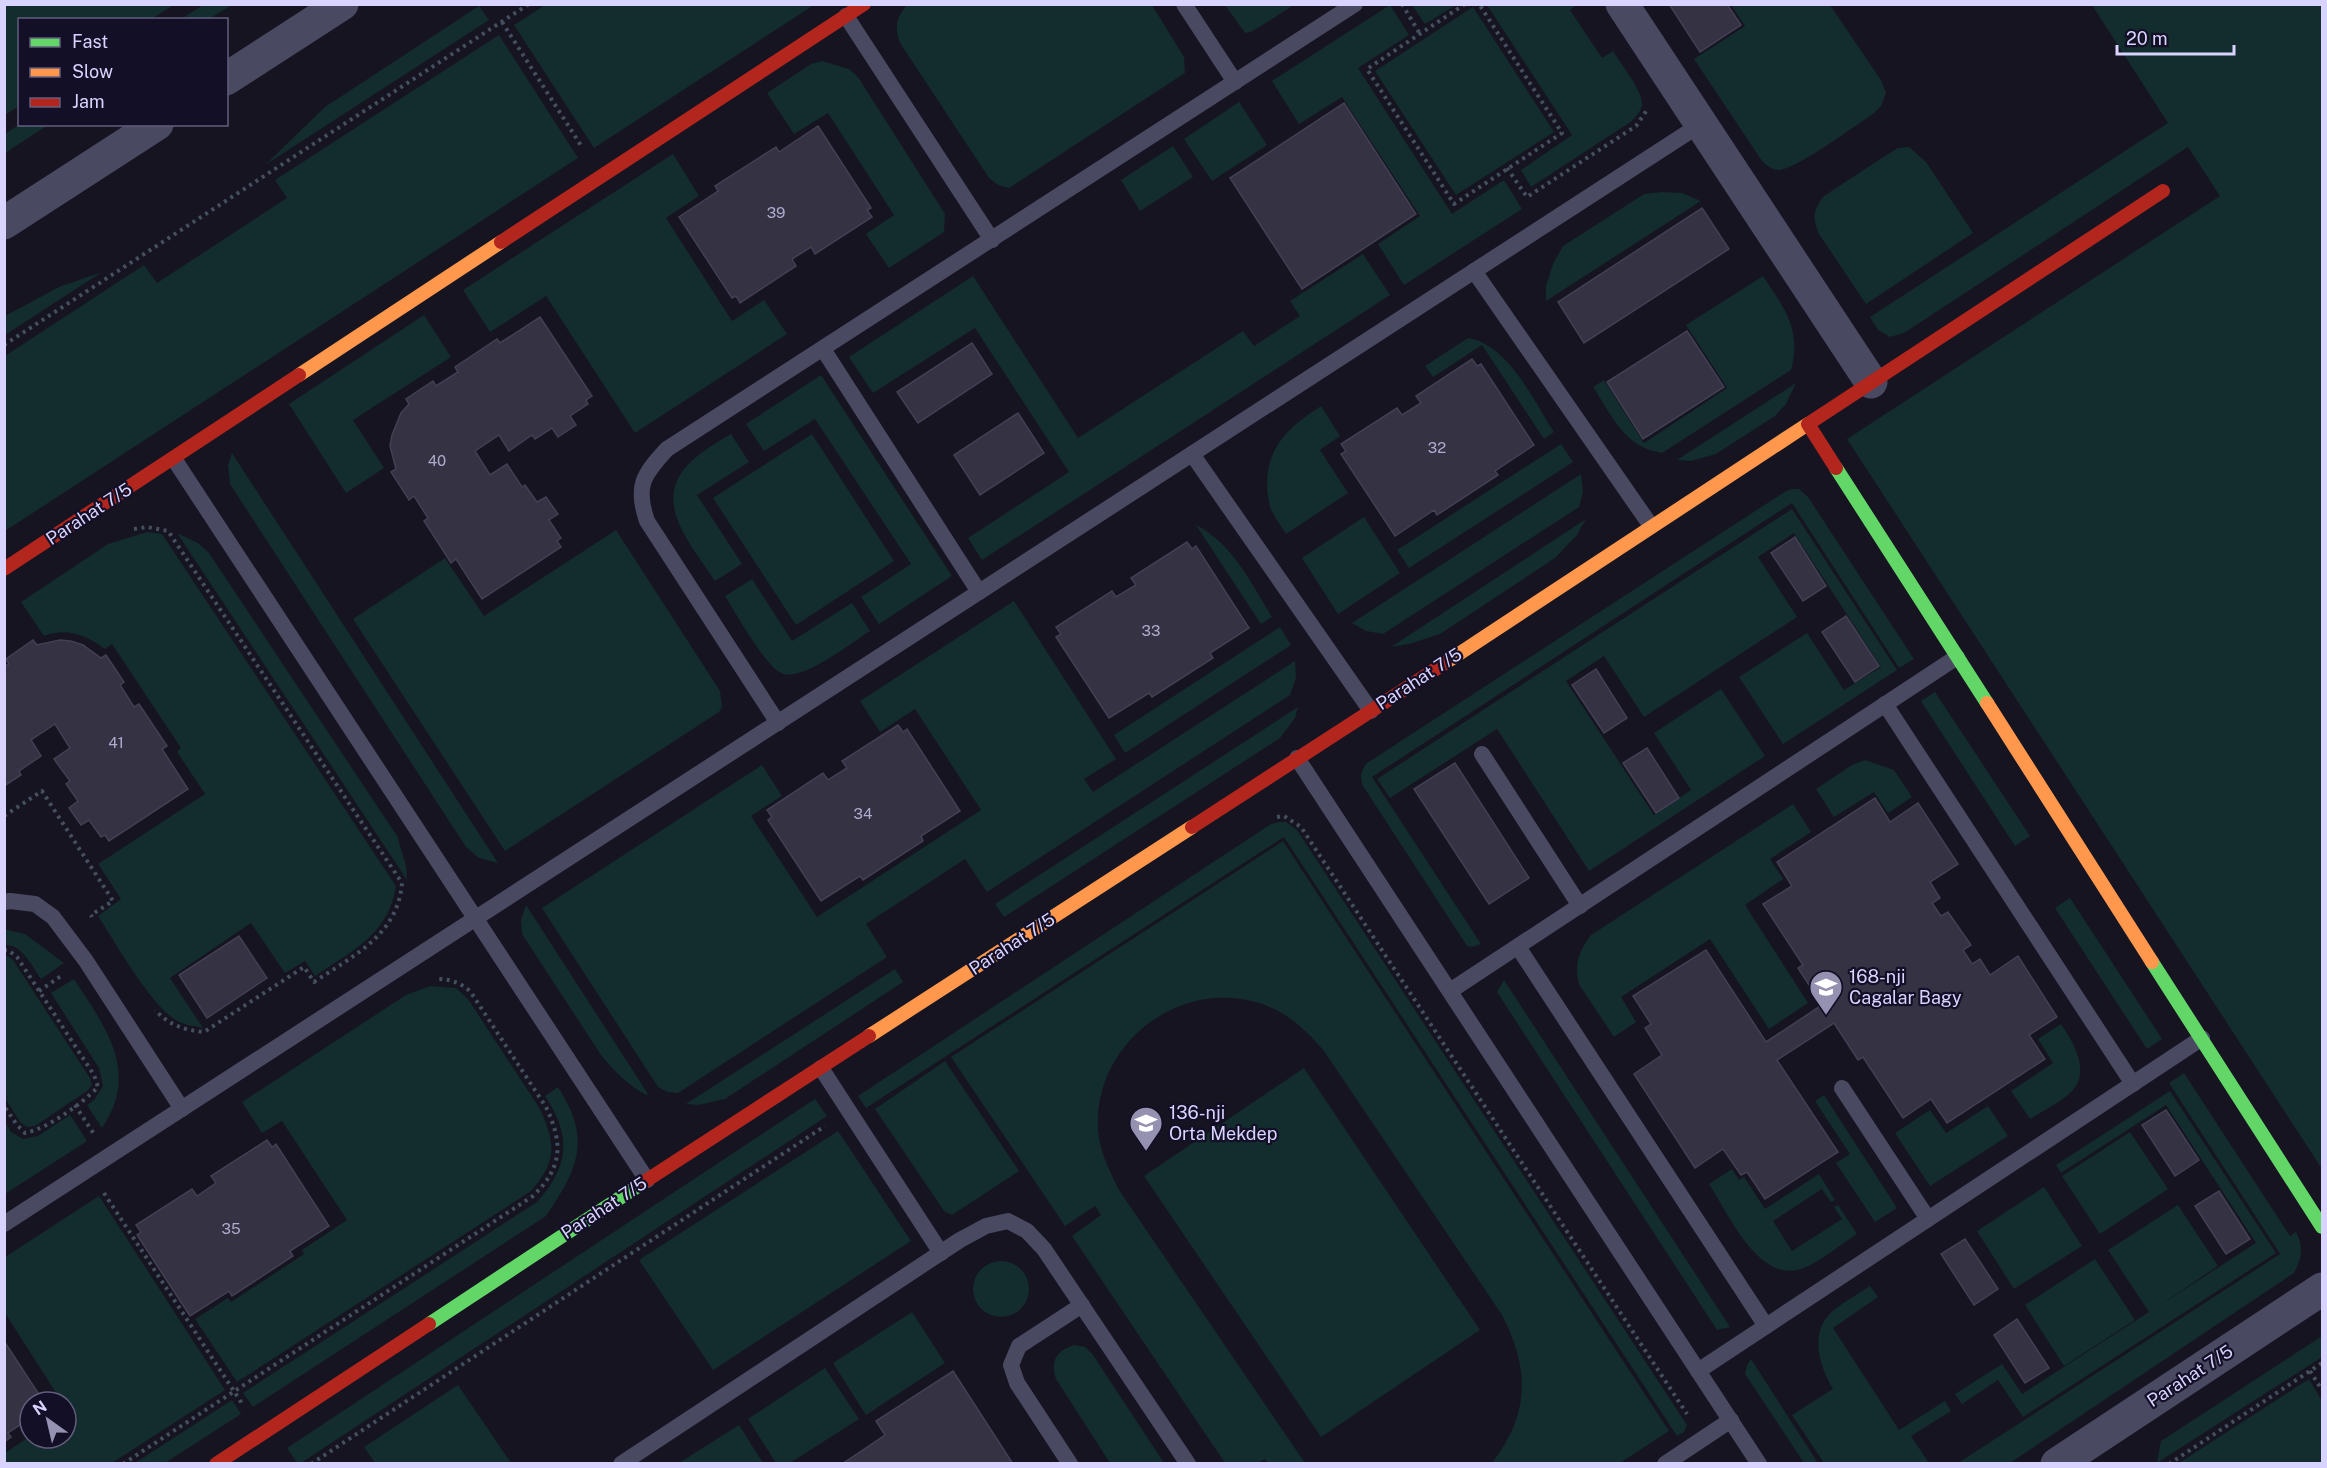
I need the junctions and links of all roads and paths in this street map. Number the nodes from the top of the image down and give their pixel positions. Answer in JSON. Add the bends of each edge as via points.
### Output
{"nodes":[{"id":1,"x":342,"y":4,"type":"edge"},
{"id":2,"x":529,"y":4,"type":"edge"},
{"id":3,"x":864,"y":4,"type":"edge"},
{"id":4,"x":1184,"y":4,"type":"edge"},
{"id":5,"x":1355,"y":4,"type":"edge"},
{"id":6,"x":1402,"y":4,"type":"edge"},
{"id":7,"x":1466,"y":4,"type":"edge"},
{"id":8,"x":1479,"y":4,"type":"edge"},
{"id":9,"x":1622,"y":4,"type":"edge"},
{"id":10,"x":846,"y":16,"type":"junction"},
{"id":11,"x":502,"y":22,"type":"junction"},
{"id":12,"x":1420,"y":34,"type":"junction"},
{"id":13,"x":228,"y":78,"type":"edge"},
{"id":14,"x":1235,"y":82,"type":"junction"},
{"id":15,"x":1647,"y":109,"type":"dead end"},
{"id":16,"x":1701,"y":124,"type":"junction"},
{"id":17,"x":154,"y":126,"type":"edge"},
{"id":18,"x":586,"y":152,"type":"dead end"},
{"id":19,"x":1507,"y":168,"type":"junction"},
{"id":20,"x":2163,"y":191,"type":"dead end"},
{"id":21,"x":4,"y":223,"type":"edge"},
{"id":22,"x":992,"y":240,"type":"junction"},
{"id":23,"x":1474,"y":271,"type":"junction"},
{"id":24,"x":4,"y":345,"type":"edge"},
{"id":25,"x":823,"y":349,"type":"junction"},
{"id":26,"x":1872,"y":382,"type":"junction"},
{"id":27,"x":1808,"y":424,"type":"junction"},
{"id":28,"x":1192,"y":454,"type":"junction"},
{"id":29,"x":174,"y":459,"type":"junction"},
{"id":30,"x":1651,"y":526,"type":"junction"},
{"id":31,"x":168,"y":531,"type":"dead end"},
{"id":32,"x":4,"y":570,"type":"edge"},
{"id":33,"x":979,"y":592,"type":"junction"},
{"id":34,"x":1957,"y":657,"type":"junction"},
{"id":35,"x":1885,"y":704,"type":"junction"},
{"id":36,"x":1371,"y":711,"type":"junction"},
{"id":37,"x":778,"y":723,"type":"junction"},
{"id":38,"x":1482,"y":754,"type":"dead end"},
{"id":39,"x":1297,"y":758,"type":"junction"},
{"id":40,"x":4,"y":816,"type":"edge"},
{"id":41,"x":1267,"y":820,"type":"dead end"},
{"id":42,"x":4,"y":902,"type":"edge"},
{"id":43,"x":1580,"y":906,"type":"junction"},
{"id":44,"x":476,"y":919,"type":"junction"},
{"id":45,"x":97,"y":924,"type":"dead end"},
{"id":46,"x":1518,"y":947,"type":"junction"},
{"id":47,"x":4,"y":951,"type":"edge"},
{"id":48,"x":470,"y":991,"type":"dead end"},
{"id":49,"x":1450,"y":991,"type":"junction"},
{"id":50,"x":152,"y":1007,"type":"dead end"},
{"id":51,"x":2202,"y":1038,"type":"junction"},
{"id":52,"x":821,"y":1068,"type":"junction"},
{"id":53,"x":2133,"y":1084,"type":"junction"},
{"id":54,"x":1842,"y":1088,"type":"dead end"},
{"id":55,"x":75,"y":1105,"type":"junction"},
{"id":56,"x":4,"y":1106,"type":"edge"},
{"id":57,"x":182,"y":1109,"type":"junction"},
{"id":58,"x":831,"y":1121,"type":"dead end"},
{"id":59,"x":94,"y":1134,"type":"dead end"},
{"id":60,"x":647,"y":1180,"type":"junction"},
{"id":61,"x":100,"y":1186,"type":"dead end"},
{"id":62,"x":1928,"y":1219,"type":"junction"},
{"id":63,"x":4,"y":1224,"type":"edge"},
{"id":64,"x":2322,"y":1227,"type":"edge"},
{"id":65,"x":941,"y":1253,"type":"junction"},
{"id":66,"x":2322,"y":1289,"type":"edge"},
{"id":67,"x":1082,"y":1305,"type":"junction"},
{"id":68,"x":1766,"y":1326,"type":"junction"},
{"id":69,"x":2322,"y":1364,"type":"edge"},
{"id":70,"x":1698,"y":1371,"type":"junction"},
{"id":71,"x":2310,"y":1371,"type":"junction"},
{"id":72,"x":2322,"y":1390,"type":"edge"},
{"id":73,"x":234,"y":1391,"type":"junction"},
{"id":74,"x":246,"y":1410,"type":"dead end"},
{"id":75,"x":1731,"y":1420,"type":"junction"},
{"id":76,"x":1703,"y":1438,"type":"junction"},
{"id":77,"x":222,"y":1462,"type":"edge"},
{"id":78,"x":123,"y":1464,"type":"edge"},
{"id":79,"x":311,"y":1464,"type":"edge"},
{"id":80,"x":621,"y":1464,"type":"edge"},
{"id":81,"x":1070,"y":1464,"type":"edge"},
{"id":82,"x":1188,"y":1464,"type":"edge"},
{"id":83,"x":1665,"y":1464,"type":"edge"},
{"id":84,"x":1759,"y":1464,"type":"edge"},
{"id":85,"x":2057,"y":1464,"type":"edge"},
{"id":86,"x":2169,"y":1464,"type":"edge"}],
"edges":[{"from":1,"to":13,"type":"street"},
{"from":2,"to":11,"type":"path"},
{"from":3,"to":10,"type":"street","name":"Parahat 7/5"},
{"from":4,"to":14,"type":"lane"},
{"from":5,"to":14,"type":"lane"},
{"from":6,"to":12,"type":"path"},
{"from":7,"to":12,"type":"path"},
{"from":8,"to":19,"type":"path","via":[[1562,133]]},
{"from":9,"to":16,"type":"street"},
{"from":10,"to":22,"type":"lane"},
{"from":10,"to":29,"type":"street","name":"Parahat 7/5"},
{"from":11,"to":18,"type":"path"},
{"from":11,"to":24,"type":"path"},
{"from":12,"to":19,"type":"path","via":[[1366,69],[1454,204]]},
{"from":14,"to":22,"type":"lane"},
{"from":15,"to":19,"type":"path","via":[[1636,126],[1527,197]]},
{"from":16,"to":23,"type":"lane"},
{"from":16,"to":26,"type":"street"},
{"from":17,"to":21,"type":"street"},
{"from":20,"to":26,"type":"street","name":"Parahat 7/5"},
{"from":22,"to":25,"type":"lane"},
{"from":23,"to":28,"type":"lane"},
{"from":23,"to":30,"type":"lane"},
{"from":25,"to":33,"type":"lane"},
{"from":25,"to":37,"type":"lane","via":[[667,449],[651,465],[642,485],[641,502],[647,521]]},
{"from":26,"to":27,"type":"street","name":"Parahat 7/5"},
{"from":27,"to":30,"type":"street","name":"Parahat 7/5"},
{"from":27,"to":34,"type":"street"},
{"from":28,"to":33,"type":"lane"},
{"from":28,"to":36,"type":"lane"},
{"from":29,"to":32,"type":"street","name":"Parahat 7/5"},
{"from":29,"to":44,"type":"lane"},
{"from":30,"to":36,"type":"street","name":"Parahat 7/5"},
{"from":31,"to":50,"type":"path","via":[[402,883],[398,908],[381,933],[369,946],[314,982],[304,967],[204,1032],[173,1025]]},
{"from":33,"to":37,"type":"lane"},
{"from":34,"to":35,"type":"lane"},
{"from":34,"to":51,"type":"street"},
{"from":35,"to":43,"type":"lane"},
{"from":35,"to":53,"type":"lane"},
{"from":36,"to":39,"type":"street","name":"Parahat 7/5"},
{"from":37,"to":44,"type":"lane"},
{"from":38,"to":43,"type":"lane"},
{"from":39,"to":49,"type":"lane"},
{"from":39,"to":52,"type":"street","name":"Parahat 7/5"},
{"from":40,"to":45,"type":"path","via":[[42,791],[113,901],[91,915]]},
{"from":41,"to":76,"type":"path","via":[[1284,816],[1301,827]]},
{"from":42,"to":57,"type":"lane","via":[[35,904],[53,917]]},
{"from":43,"to":46,"type":"lane"},
{"from":44,"to":57,"type":"lane"},
{"from":44,"to":60,"type":"lane"},
{"from":46,"to":49,"type":"lane"},
{"from":46,"to":68,"type":"lane"},
{"from":47,"to":55,"type":"path","via":[[17,957],[94,1075],[98,1087]]},
{"from":48,"to":73,"type":"path","via":[[554,1125],[559,1145],[547,1183],[533,1197]]},
{"from":49,"to":70,"type":"lane"},
{"from":51,"to":53,"type":"lane"},
{"from":51,"to":64,"type":"street"},
{"from":52,"to":60,"type":"street","name":"Parahat 7/5"},
{"from":52,"to":65,"type":"lane"},
{"from":53,"to":62,"type":"lane"},
{"from":54,"to":62,"type":"lane"},
{"from":55,"to":56,"type":"path","via":[[37,1131],[26,1133]]},
{"from":55,"to":59,"type":"path"},
{"from":57,"to":63,"type":"lane"},
{"from":58,"to":79,"type":"path"},
{"from":60,"to":77,"type":"street","name":"Parahat 7/5"},
{"from":61,"to":73,"type":"path"},
{"from":62,"to":68,"type":"lane"},
{"from":65,"to":67,"type":"lane","via":[[986,1226],[1008,1221],[1027,1231],[1044,1249]]},
{"from":65,"to":80,"type":"lane"},
{"from":66,"to":85,"type":"street","name":"Parahat 7/5"},
{"from":67,"to":81,"type":"lane","via":[[1019,1346],[1011,1365],[1017,1383]]},
{"from":67,"to":82,"type":"lane"},
{"from":68,"to":70,"type":"lane"},
{"from":69,"to":71,"type":"path"},
{"from":70,"to":75,"type":"lane"},
{"from":71,"to":72,"type":"path"},
{"from":71,"to":86,"type":"path"},
{"from":73,"to":74,"type":"path"},
{"from":73,"to":78,"type":"path"},
{"from":75,"to":76,"type":"lane"},
{"from":75,"to":84,"type":"lane"},
{"from":76,"to":83,"type":"lane"}]}
